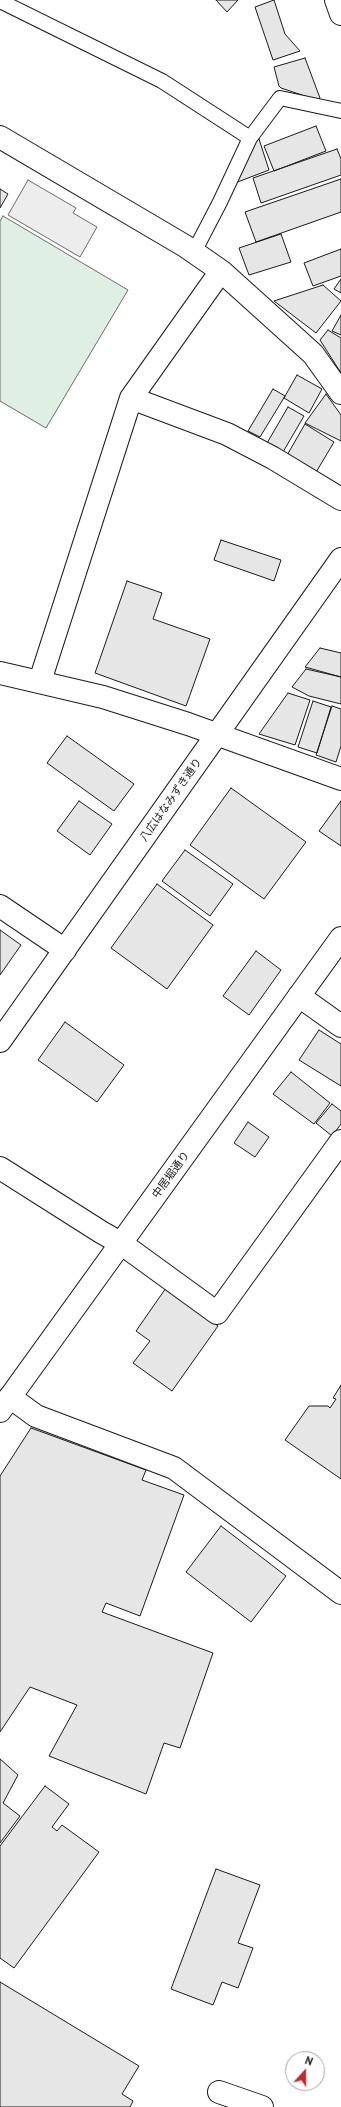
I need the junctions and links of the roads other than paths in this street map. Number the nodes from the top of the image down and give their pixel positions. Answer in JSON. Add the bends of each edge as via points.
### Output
{"nodes":[{"id":1,"x":336,"y":0,"type":"edge"},
{"id":2,"x":0,"y":1,"type":"edge"},
{"id":3,"x":341,"y":14,"type":"edge"},
{"id":4,"x":341,"y":111,"type":"edge"},
{"id":5,"x":0,"y":137,"type":"edge"},
{"id":6,"x":250,"y":138,"type":"junction"},
{"id":7,"x":194,"y":252,"type":"junction"},
{"id":8,"x":221,"y":271,"type":"junction"},
{"id":9,"x":341,"y":393,"type":"edge"},
{"id":10,"x":132,"y":398,"type":"junction"},
{"id":11,"x":341,"y":499,"type":"edge"},
{"id":12,"x":341,"y":559,"type":"edge"},
{"id":13,"x":0,"y":673,"type":"edge"},
{"id":14,"x":40,"y":682,"type":"junction"},
{"id":15,"x":217,"y":735,"type":"junction"},
{"id":16,"x":341,"y":779,"type":"edge"},
{"id":17,"x":0,"y":906,"type":"edge"},
{"id":18,"x":341,"y":938,"type":"edge"},
{"id":19,"x":64,"y":950,"type":"junction"},
{"id":20,"x":299,"y":996,"type":"junction"},
{"id":21,"x":341,"y":1026,"type":"edge"},
{"id":22,"x":0,"y":1041,"type":"edge"},
{"id":23,"x":341,"y":1141,"type":"edge"},
{"id":24,"x":0,"y":1168,"type":"edge"},
{"id":25,"x":122,"y":1244,"type":"junction"},
{"id":26,"x":5,"y":1404,"type":"edge"},
{"id":27,"x":341,"y":1593,"type":"edge"},
{"id":28,"x":219,"y":2092,"type":"dead end"},
{"id":29,"x":262,"y":2107,"type":"edge"}],
"edges":[{"from":1,"to":3,"type":"street"},
{"from":2,"to":6,"type":"lane","via":[[162,81]]},
{"from":4,"to":6,"type":"lane","via":[[280,98]]},
{"from":5,"to":7,"type":"street"},
{"from":6,"to":7,"type":"lane"},
{"from":7,"to":8,"type":"street"},
{"from":8,"to":9,"type":"street","via":[[313,354]]},
{"from":8,"to":10,"type":"street"},
{"from":10,"to":11,"type":"street","via":[[227,434]]},
{"from":10,"to":14,"type":"street"},
{"from":12,"to":15,"type":"street","name":"八広はなみずき通り"},
{"from":13,"to":14,"type":"street"},
{"from":14,"to":15,"type":"street","via":[[103,697]]},
{"from":15,"to":16,"type":"street"},
{"from":15,"to":19,"type":"street","name":"八広はなみずき通り"},
{"from":17,"to":19,"type":"street"},
{"from":18,"to":20,"type":"street","name":"中居堀通り"},
{"from":19,"to":22,"type":"street","name":"八広はなみずき通り"},
{"from":20,"to":21,"type":"street"},
{"from":20,"to":25,"type":"street","name":"中居堀通り"},
{"from":23,"to":25,"type":"street","via":[[217,1313]]},
{"from":24,"to":25,"type":"street"},
{"from":25,"to":26,"type":"street","name":"中居堀通り"},
{"from":26,"to":27,"type":"street","via":[[174,1468]]},
{"from":28,"to":29,"type":"street"}]}
